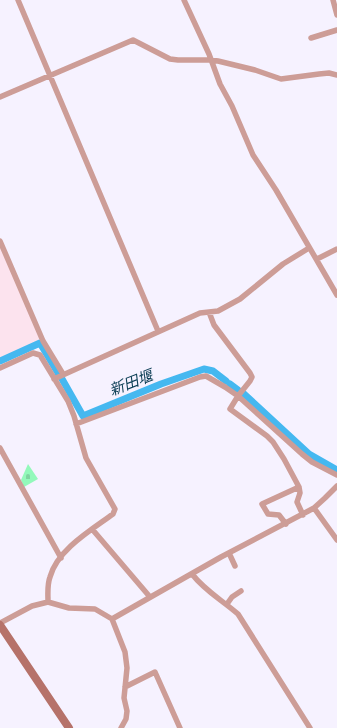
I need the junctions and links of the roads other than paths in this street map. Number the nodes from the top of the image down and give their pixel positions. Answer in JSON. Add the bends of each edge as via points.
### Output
{"nodes":[{"id":1,"x":18,"y":0,"type":"edge"},
{"id":2,"x":184,"y":0,"type":"edge"},
{"id":3,"x":333,"y":0,"type":"edge"},
{"id":4,"x":337,"y":15,"type":"edge"},
{"id":5,"x":337,"y":30,"type":"edge"},
{"id":6,"x":311,"y":38,"type":"dead end"},
{"id":7,"x":211,"y":60,"type":"junction"},
{"id":8,"x":337,"y":75,"type":"edge"},
{"id":9,"x":50,"y":76,"type":"junction"},
{"id":10,"x":0,"y":98,"type":"edge"},
{"id":11,"x":0,"y":241,"type":"edge"},
{"id":12,"x":309,"y":248,"type":"junction"},
{"id":13,"x":337,"y":249,"type":"edge"},
{"id":14,"x":317,"y":259,"type":"junction"},
{"id":15,"x":337,"y":295,"type":"edge"},
{"id":16,"x":208,"y":312,"type":"junction"},
{"id":17,"x":158,"y":331,"type":"junction"},
{"id":18,"x":0,"y":368,"type":"edge"},
{"id":19,"x":63,"y":374,"type":"junction"},
{"id":20,"x":54,"y":378,"type":"junction"},
{"id":21,"x":238,"y":396,"type":"junction"},
{"id":22,"x":76,"y":424,"type":"junction"},
{"id":23,"x":0,"y":448,"type":"edge"},
{"id":24,"x":337,"y":476,"type":"edge"},
{"id":25,"x":337,"y":486,"type":"edge"},
{"id":26,"x":299,"y":487,"type":"junction"},
{"id":27,"x":314,"y":508,"type":"junction"},
{"id":28,"x":302,"y":514,"type":"junction"},
{"id":29,"x":286,"y":524,"type":"junction"},
{"id":30,"x":92,"y":529,"type":"junction"},
{"id":31,"x":337,"y":540,"type":"edge"},
{"id":32,"x":228,"y":553,"type":"junction"},
{"id":33,"x":61,"y":558,"type":"junction"},
{"id":34,"x":235,"y":566,"type":"dead end"},
{"id":35,"x":192,"y":574,"type":"junction"},
{"id":36,"x":241,"y":591,"type":"dead end"},
{"id":37,"x":150,"y":597,"type":"junction"},
{"id":38,"x":48,"y":602,"type":"junction"},
{"id":39,"x":226,"y":604,"type":"junction"},
{"id":40,"x":112,"y":619,"type":"junction"},
{"id":41,"x":0,"y":624,"type":"edge"},
{"id":42,"x":125,"y":687,"type":"junction"},
{"id":43,"x":69,"y":728,"type":"edge"},
{"id":44,"x":121,"y":728,"type":"edge"},
{"id":45,"x":180,"y":728,"type":"edge"},
{"id":46,"x":310,"y":728,"type":"edge"}],
"edges":[{"from":1,"to":9,"type":"street"},
{"from":2,"to":7,"type":"street"},
{"from":3,"to":4,"type":"street"},
{"from":5,"to":6,"type":"street"},
{"from":7,"to":8,"type":"street","via":[[255,70],[280,79],[329,73]]},
{"from":7,"to":9,"type":"street","via":[[170,59],[133,40]]},
{"from":7,"to":12,"type":"street","via":[[253,155]]},
{"from":9,"to":10,"type":"street"},
{"from":9,"to":17,"type":"street"},
{"from":11,"to":19,"type":"street","via":[[43,341]]},
{"from":12,"to":14,"type":"street"},
{"from":12,"to":16,"type":"street","via":[[283,264],[240,299],[218,311]]},
{"from":13,"to":14,"type":"street"},
{"from":14,"to":15,"type":"street"},
{"from":16,"to":17,"type":"street"},
{"from":16,"to":21,"type":"street","via":[[214,325],[252,377]]},
{"from":17,"to":19,"type":"street"},
{"from":18,"to":20,"type":"street","via":[[37,353]]},
{"from":19,"to":20,"type":"street"},
{"from":20,"to":22,"type":"street","via":[[68,401]]},
{"from":21,"to":22,"type":"street","via":[[214,380],[200,376]]},
{"from":21,"to":24,"type":"street","via":[[302,454]]},
{"from":21,"to":26,"type":"street","via":[[230,409],[273,442]]},
{"from":22,"to":30,"type":"street","via":[[86,458],[115,509],[113,514]]},
{"from":23,"to":33,"type":"street"},
{"from":25,"to":27,"type":"street"},
{"from":26,"to":28,"type":"street","via":[[297,502]]},
{"from":26,"to":29,"type":"street","via":[[262,504],[268,514],[279,515]]},
{"from":27,"to":28,"type":"street"},
{"from":27,"to":31,"type":"street"},
{"from":28,"to":29,"type":"street"},
{"from":29,"to":32,"type":"street"},
{"from":30,"to":33,"type":"street","via":[[73,542]]},
{"from":30,"to":37,"type":"street"},
{"from":32,"to":34,"type":"street"},
{"from":32,"to":35,"type":"street"},
{"from":33,"to":38,"type":"street","via":[[50,576]]},
{"from":35,"to":37,"type":"street"},
{"from":35,"to":39,"type":"street","via":[[203,587]]},
{"from":36,"to":39,"type":"street"},
{"from":37,"to":40,"type":"street"},
{"from":38,"to":40,"type":"street","via":[[69,608],[95,609]]},
{"from":38,"to":41,"type":"street","via":[[32,606]]},
{"from":39,"to":46,"type":"street","via":[[238,614]]},
{"from":40,"to":42,"type":"street","via":[[124,652],[127,668]]},
{"from":41,"to":43,"type":"main road"},
{"from":42,"to":44,"type":"street","via":[[127,711]]},
{"from":42,"to":45,"type":"street","via":[[155,672]]}]}
